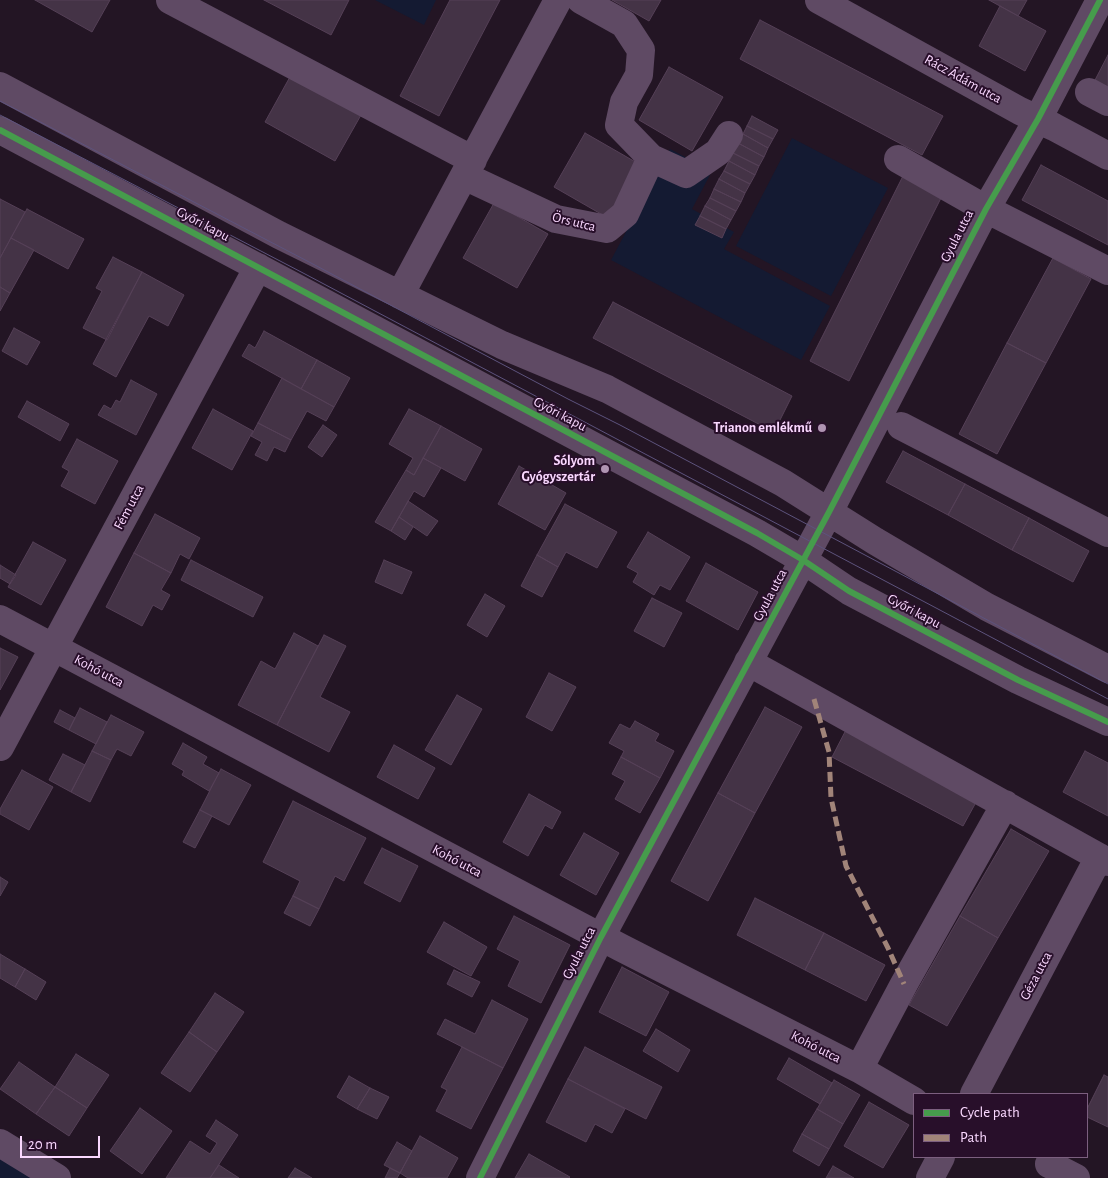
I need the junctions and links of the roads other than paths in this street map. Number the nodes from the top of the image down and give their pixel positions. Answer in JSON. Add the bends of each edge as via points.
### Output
{"nodes":[{"id":1,"x":170,"y":0,"type":"edge"},
{"id":2,"x":558,"y":0,"type":"edge"},
{"id":3,"x":581,"y":0,"type":"edge"},
{"id":4,"x":819,"y":0,"type":"edge"},
{"id":5,"x":1100,"y":0,"type":"edge"},
{"id":6,"x":0,"y":86,"type":"edge"},
{"id":7,"x":1038,"y":119,"type":"junction"},
{"id":8,"x":0,"y":130,"type":"edge"},
{"id":9,"x":729,"y":135,"type":"dead end"},
{"id":10,"x":1108,"y":156,"type":"edge"},
{"id":11,"x":651,"y":158,"type":"junction"},
{"id":12,"x":898,"y":158,"type":"dead end"},
{"id":13,"x":469,"y":167,"type":"junction"},
{"id":14,"x":986,"y":209,"type":"junction"},
{"id":15,"x":258,"y":267,"type":"junction"},
{"id":16,"x":1108,"y":271,"type":"edge"},
{"id":17,"x":400,"y":295,"type":"junction"},
{"id":18,"x":901,"y":426,"type":"dead end"},
{"id":19,"x":829,"y":512,"type":"junction"},
{"id":20,"x":1108,"y":533,"type":"edge"},
{"id":21,"x":803,"y":560,"type":"junction"},
{"id":22,"x":0,"y":619,"type":"edge"},
{"id":23,"x":54,"y":648,"type":"junction"},
{"id":24,"x":748,"y":662,"type":"junction"},
{"id":25,"x":1108,"y":669,"type":"edge"},
{"id":26,"x":1108,"y":722,"type":"edge"},
{"id":27,"x":0,"y":747,"type":"edge"},
{"id":28,"x":1004,"y":804,"type":"junction"},
{"id":29,"x":1103,"y":859,"type":"edge"},
{"id":30,"x":601,"y":937,"type":"junction"},
{"id":31,"x":859,"y":1069,"type":"junction"},
{"id":32,"x":975,"y":1093,"type":"edge"},
{"id":33,"x":913,"y":1100,"type":"edge"},
{"id":34,"x":0,"y":1144,"type":"edge"},
{"id":35,"x":940,"y":1158,"type":"edge"},
{"id":36,"x":1049,"y":1164,"type":"dead end"},
{"id":37,"x":57,"y":1178,"type":"edge"},
{"id":38,"x":480,"y":1178,"type":"edge"},
{"id":39,"x":930,"y":1178,"type":"edge"},
{"id":40,"x":1076,"y":1178,"type":"edge"}],
"edges":[{"from":1,"to":13,"type":"street"},
{"from":2,"to":13,"type":"street"},
{"from":3,"to":11,"type":"street","via":[[624,24],[641,50],[639,75],[624,102],[619,125]]},
{"from":4,"to":7,"type":"street","name":"Rácz Ádám utca"},
{"from":5,"to":7,"type":"street","name":"Gyula utca"},
{"from":6,"to":17,"type":"street","name":"Győri kapu","via":[[278,235]]},
{"from":7,"to":10,"type":"street","name":"Rácz Ádám utca"},
{"from":7,"to":14,"type":"street","name":"Gyula utca"},
{"from":8,"to":15,"type":"street","name":"Győri kapu"},
{"from":9,"to":11,"type":"street","via":[[718,152],[686,174]]},
{"from":11,"to":13,"type":"street","name":"Örs utca","via":[[625,214],[607,230],[556,219]]},
{"from":12,"to":14,"type":"street"},
{"from":13,"to":17,"type":"street"},
{"from":14,"to":16,"type":"street"},
{"from":14,"to":19,"type":"street","name":"Gyula utca"},
{"from":15,"to":21,"type":"street","name":"Győri kapu"},
{"from":15,"to":23,"type":"street","name":"Fém utca"},
{"from":17,"to":19,"type":"street","name":"Győri kapu","via":[[502,345],[607,389],[783,483]]},
{"from":18,"to":20,"type":"street"},
{"from":19,"to":21,"type":"street","name":"Gyula utca"},
{"from":19,"to":25,"type":"street","name":"Győri kapu","via":[[988,607]]},
{"from":21,"to":24,"type":"street","name":"Gyula utca"},
{"from":21,"to":26,"type":"street","name":"Győri kapu","via":[[849,591],[1018,680]]},
{"from":22,"to":23,"type":"street","name":"Kohó utca"},
{"from":23,"to":27,"type":"street","name":"Fém utca"},
{"from":23,"to":30,"type":"street","name":"Kohó utca"},
{"from":24,"to":28,"type":"street"},
{"from":24,"to":30,"type":"street","name":"Gyula utca"},
{"from":28,"to":29,"type":"street"},
{"from":28,"to":31,"type":"street"},
{"from":29,"to":32,"type":"street","name":"Géza utca"},
{"from":30,"to":31,"type":"street","name":"Kohó utca"},
{"from":30,"to":38,"type":"street","name":"Gyula utca"},
{"from":31,"to":33,"type":"street","name":"Kohó utca"},
{"from":34,"to":37,"type":"street"},
{"from":35,"to":39,"type":"street"},
{"from":36,"to":40,"type":"street"}]}
